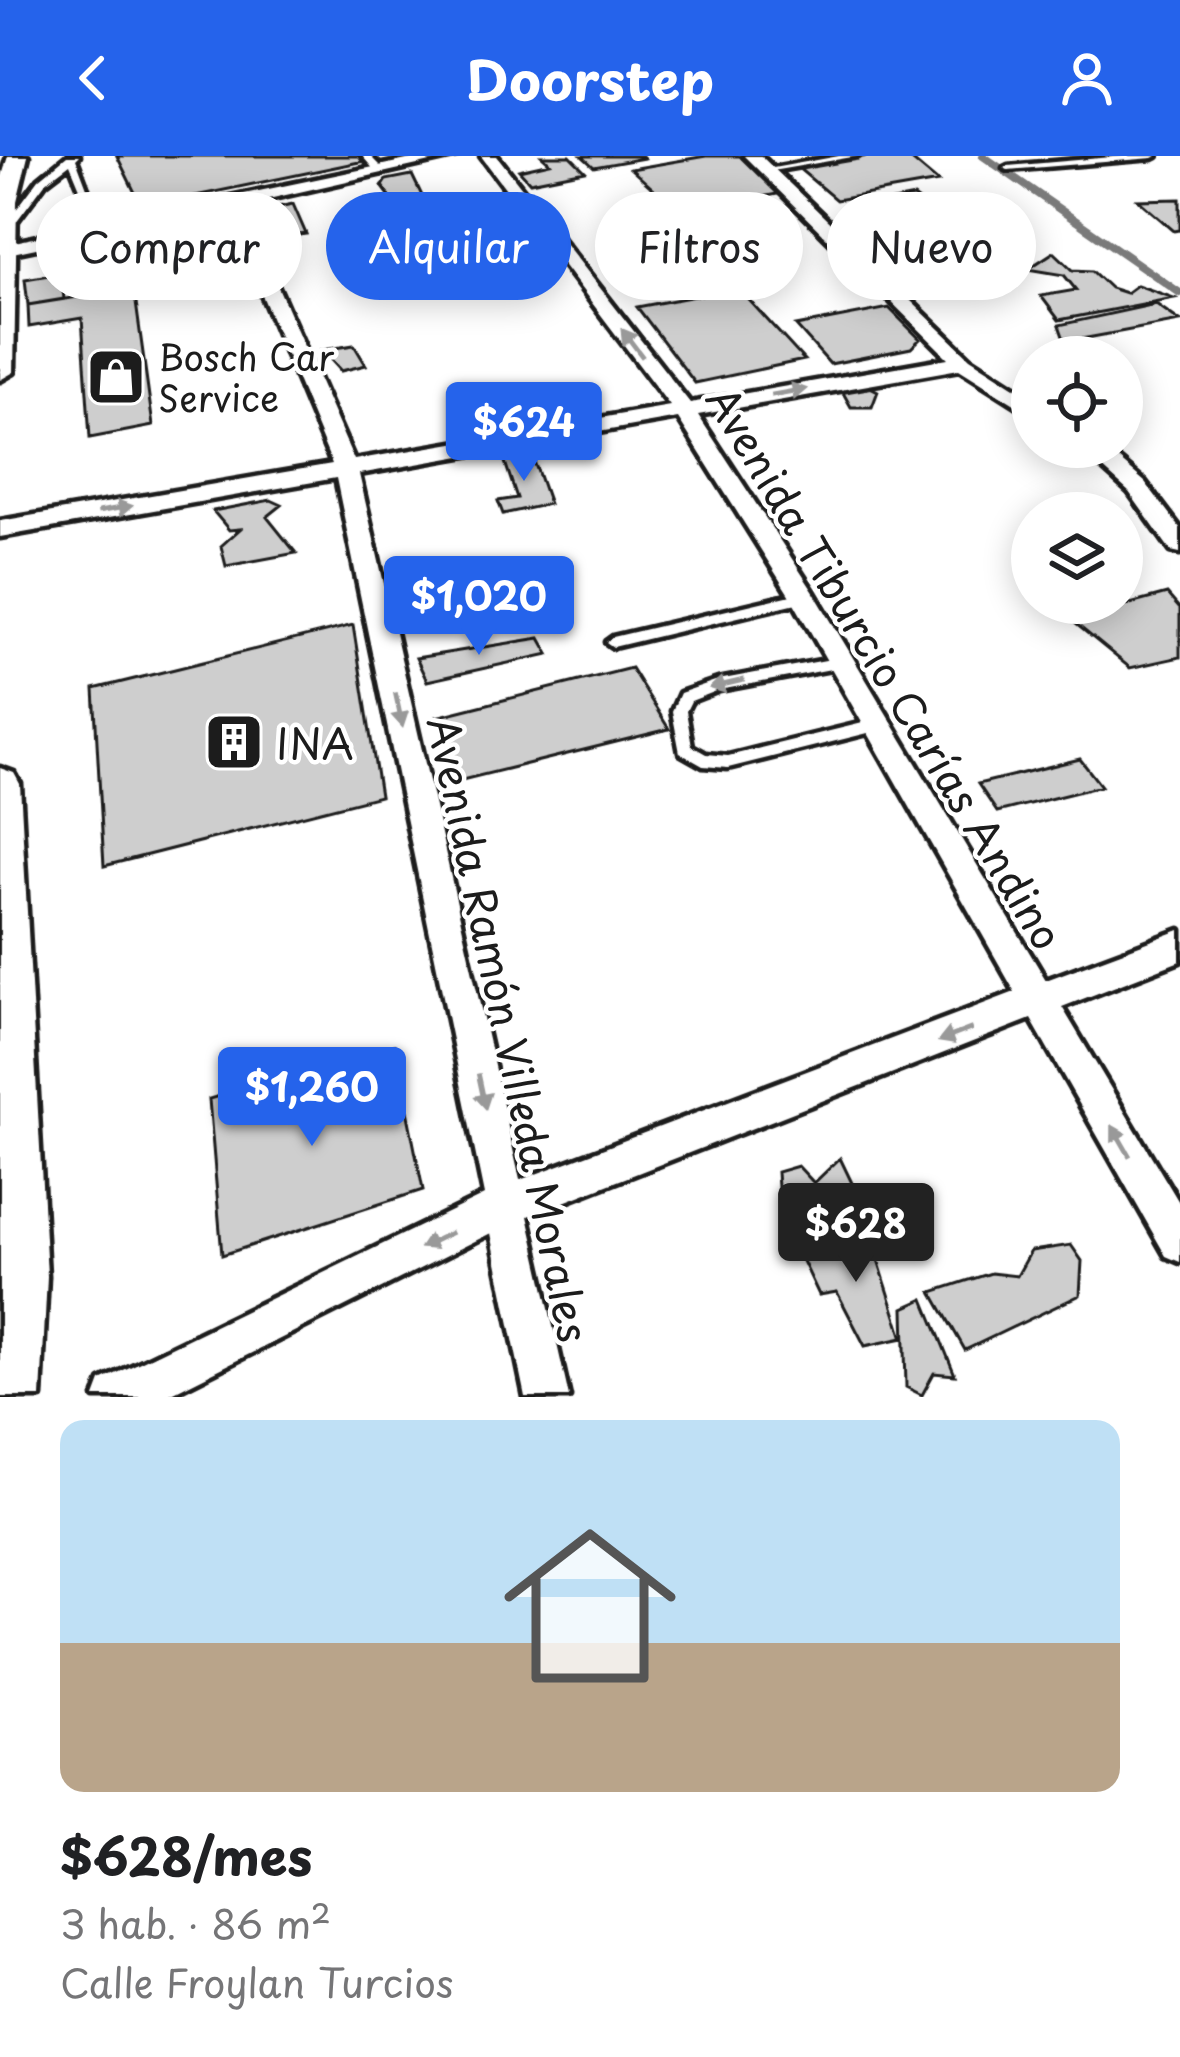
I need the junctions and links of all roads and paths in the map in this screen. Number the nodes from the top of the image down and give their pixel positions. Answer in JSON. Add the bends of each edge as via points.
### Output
{"nodes":[{"id":1,"x":18,"y":156,"type":"edge"},
{"id":2,"x":367,"y":156,"type":"edge"},
{"id":3,"x":449,"y":156,"type":"edge"},
{"id":4,"x":489,"y":156,"type":"edge"},
{"id":5,"x":854,"y":156,"type":"edge"},
{"id":6,"x":1153,"y":156,"type":"edge"},
{"id":7,"x":73,"y":157,"type":"edge"},
{"id":8,"x":759,"y":163,"type":"edge"},
{"id":9,"x":1008,"y":168,"type":"dead end"},
{"id":10,"x":380,"y":171,"type":"junction"},
{"id":11,"x":86,"y":192,"type":"edge"},
{"id":12,"x":280,"y":192,"type":"edge"},
{"id":13,"x":36,"y":228,"type":"edge"},
{"id":14,"x":3,"y":232,"type":"edge"},
{"id":15,"x":277,"y":300,"type":"edge"},
{"id":16,"x":963,"y":362,"type":"junction"},
{"id":17,"x":0,"y":372,"type":"edge"},
{"id":18,"x":1011,"y":394,"type":"edge"},
{"id":19,"x":684,"y":410,"type":"junction"},
{"id":20,"x":1115,"y":468,"type":"edge"},
{"id":21,"x":346,"y":469,"type":"junction"},
{"id":22,"x":0,"y":529,"type":"edge"},
{"id":23,"x":1180,"y":545,"type":"edge"},
{"id":24,"x":804,"y":597,"type":"junction"},
{"id":25,"x":613,"y":642,"type":"dead end"},
{"id":26,"x":842,"y":662,"type":"junction"},
{"id":27,"x":879,"y":725,"type":"junction"},
{"id":28,"x":0,"y":784,"type":"edge"},
{"id":29,"x":1180,"y":945,"type":"edge"},
{"id":30,"x":1040,"y":1003,"type":"junction"},
{"id":31,"x":506,"y":1205,"type":"junction"},
{"id":32,"x":1180,"y":1242,"type":"edge"},
{"id":33,"x":13,"y":1397,"type":"edge"},
{"id":34,"x":117,"y":1397,"type":"edge"},
{"id":35,"x":547,"y":1397,"type":"edge"}],
"edges":[{"from":1,"to":14,"type":"street"},
{"from":2,"to":10,"type":"lane"},
{"from":3,"to":10,"type":"street"},
{"from":19,"to":4,"type":"street","name":"Avenida Tiburcio Carías Andino","one_way":true},
{"from":5,"to":8,"type":"lane"},
{"from":6,"to":9,"type":"lane"},
{"from":7,"to":11,"type":"lane"},
{"from":7,"to":14,"type":"lane","via":[[42,181]]},
{"from":8,"to":16,"type":"street"},
{"from":10,"to":12,"type":"street"},
{"from":13,"to":14,"type":"street"},
{"from":14,"to":17,"type":"street"},
{"from":15,"to":21,"type":"street","name":"Avenida Ramón Villeda Morales"},
{"from":16,"to":18,"type":"street"},
{"from":19,"to":16,"type":"street","one_way":true},
{"from":19,"to":21,"type":"street"},
{"from":19,"to":24,"type":"street","name":"Avenida Tiburcio Carías Andino"},
{"from":20,"to":23,"type":"street"},
{"from":22,"to":21,"type":"street","one_way":true},
{"from":21,"to":31,"type":"street","name":"Avenida Ramón Villeda Morales","one_way":true},
{"from":24,"to":25,"type":"lane"},
{"from":24,"to":26,"type":"street","name":"Avenida Tiburcio Carías Andino"},
{"from":26,"to":27,"type":"street","name":"Avenida Tiburcio Carías Andino"},
{"from":26,"to":27,"type":"lane","one_way":true,"via":[[685,697],[685,749],[728,762]]},
{"from":27,"to":30,"type":"street","name":"Avenida Tiburcio Carías Andino"},
{"from":28,"to":33,"type":"street","via":[[20,1276]]},
{"from":29,"to":30,"type":"street"},
{"from":30,"to":31,"type":"street","one_way":true},
{"from":32,"to":30,"type":"street","name":"Avenida Tiburcio Carías Andino","one_way":true},
{"from":31,"to":34,"type":"street","one_way":true},
{"from":31,"to":35,"type":"street","name":"Avenida Ramón Villeda Morales"}]}
